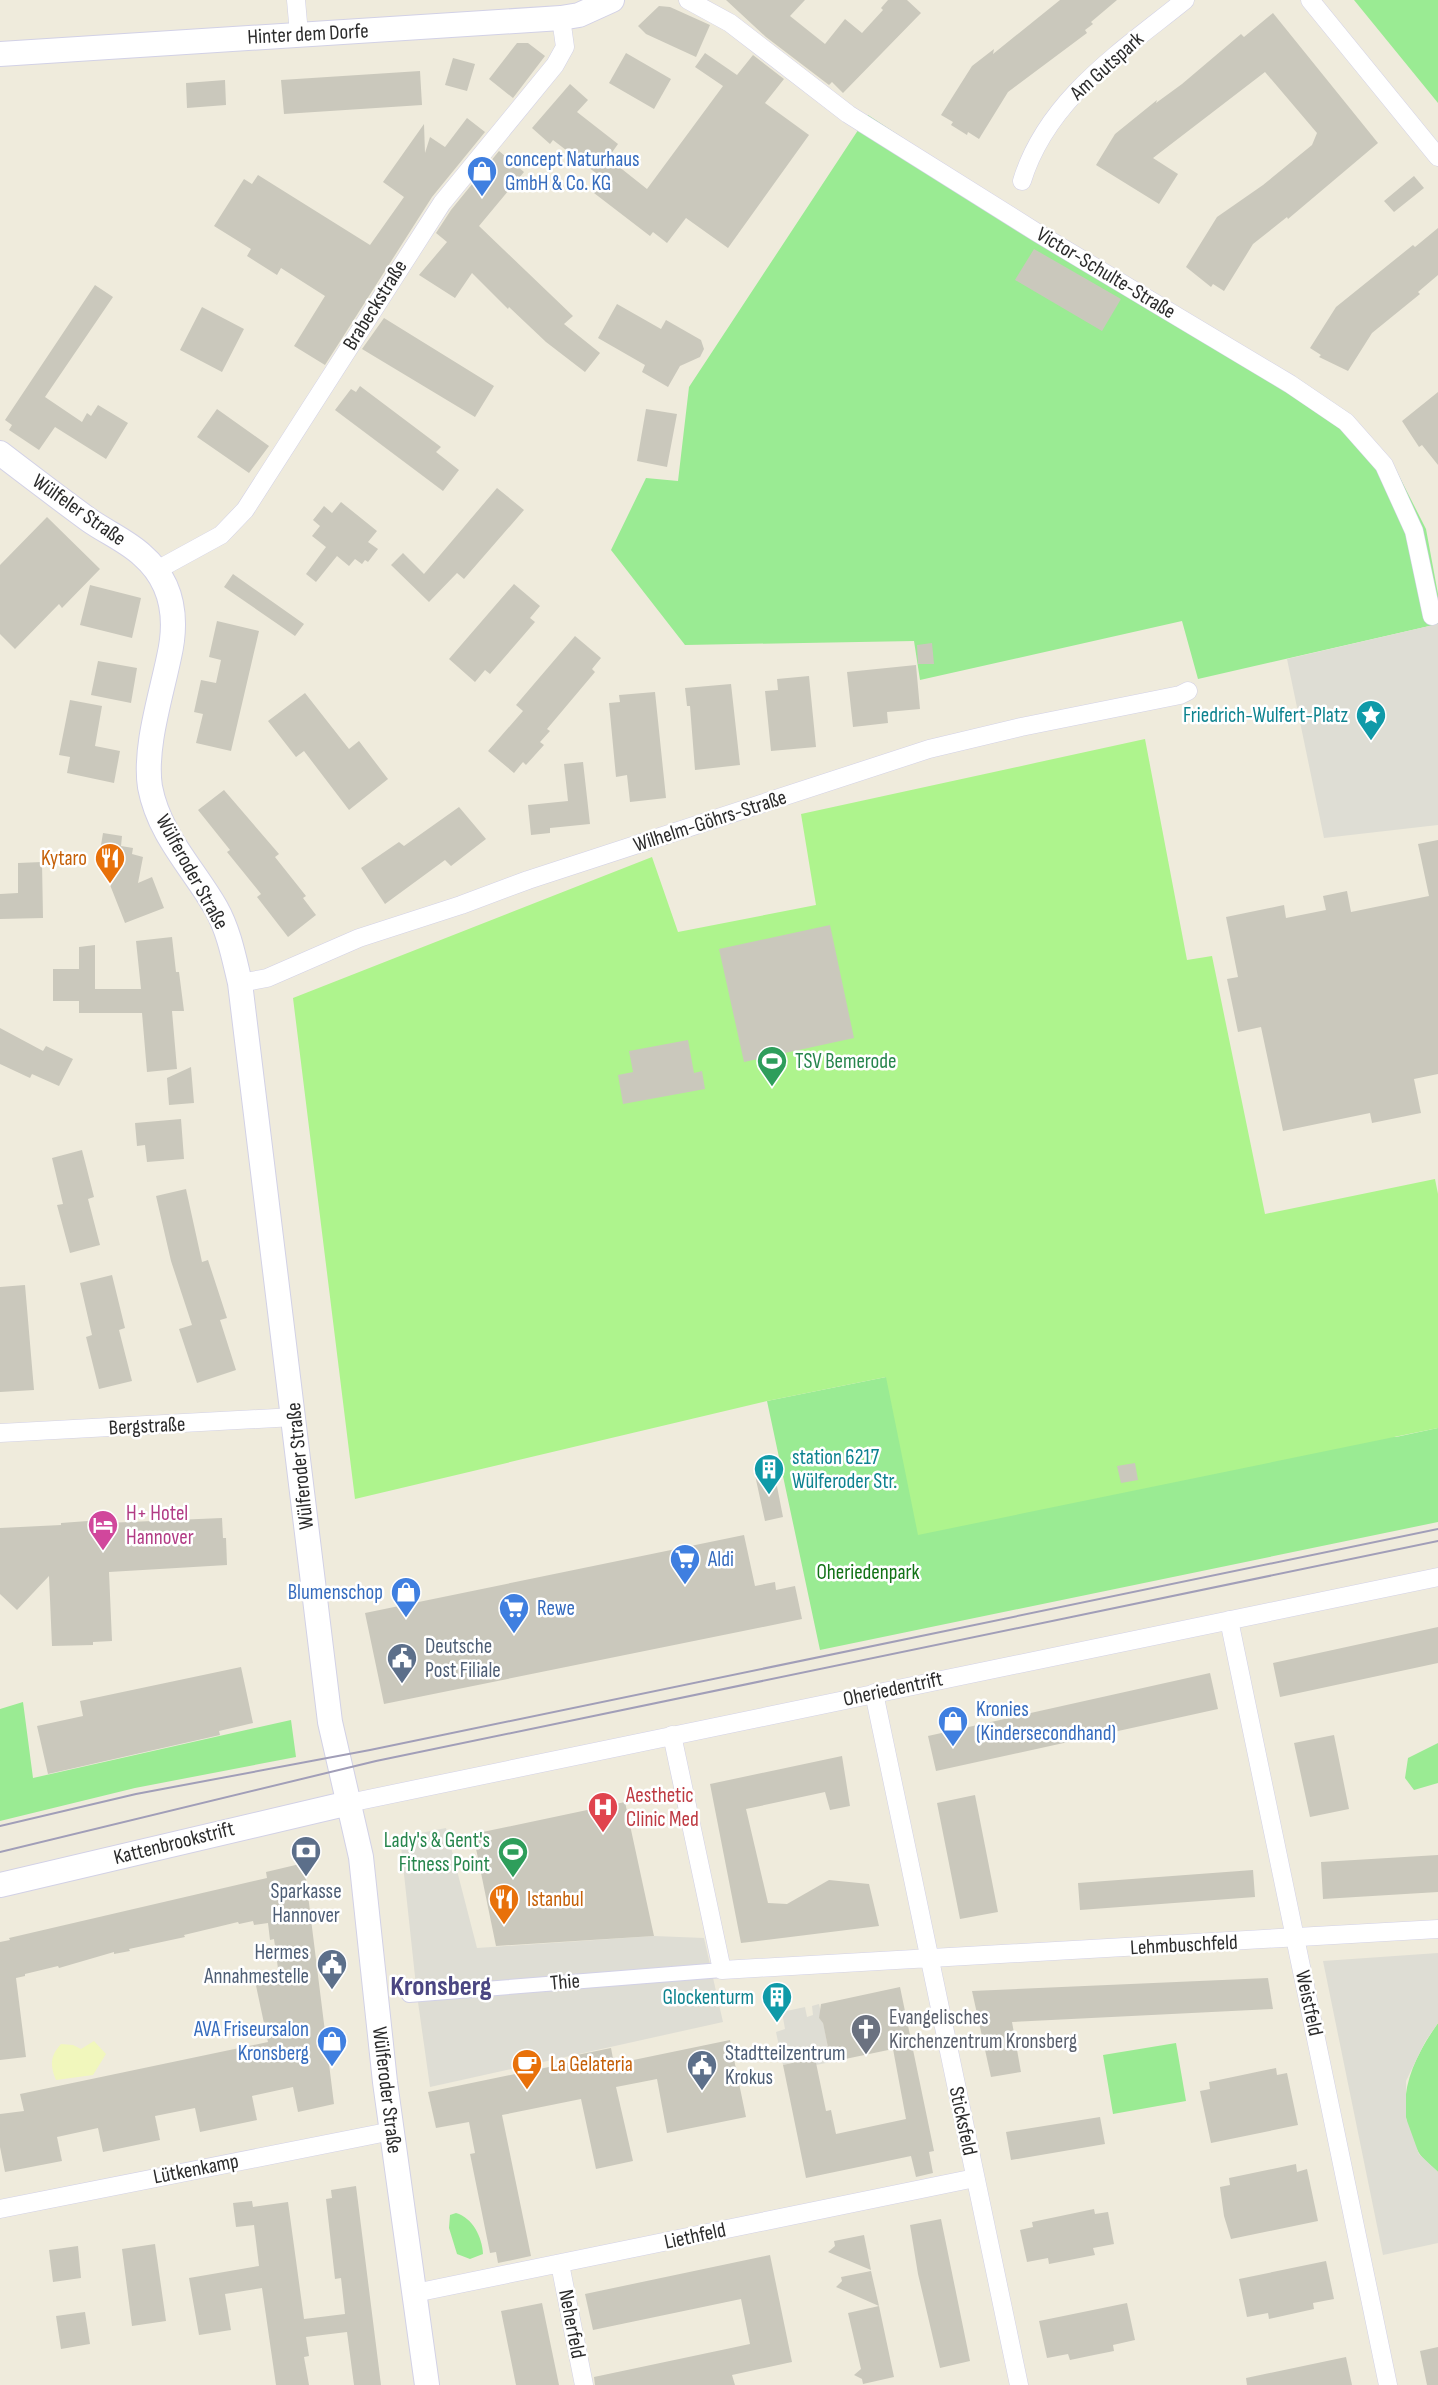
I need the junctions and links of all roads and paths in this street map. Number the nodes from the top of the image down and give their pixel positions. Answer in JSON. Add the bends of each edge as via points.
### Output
{"nodes":[{"id":1,"x":296,"y":0,"type":"edge"},
{"id":2,"x":612,"y":0,"type":"edge"},
{"id":3,"x":688,"y":0,"type":"edge"},
{"id":4,"x":1185,"y":0,"type":"edge"},
{"id":5,"x":1310,"y":0,"type":"edge"},
{"id":6,"x":561,"y":18,"type":"junction"},
{"id":7,"x":299,"y":34,"type":"junction"},
{"id":8,"x":0,"y":54,"type":"edge"},
{"id":9,"x":1438,"y":157,"type":"edge"},
{"id":10,"x":1022,"y":181,"type":"dead end"},
{"id":11,"x":0,"y":453,"type":"edge"},
{"id":12,"x":157,"y":570,"type":"junction"},
{"id":13,"x":1432,"y":616,"type":"dead end"},
{"id":14,"x":1188,"y":691,"type":"dead end"},
{"id":15,"x":240,"y":984,"type":"junction"},
{"id":16,"x":294,"y":1417,"type":"junction"},
{"id":17,"x":0,"y":1433,"type":"edge"},
{"id":18,"x":1438,"y":1577,"type":"edge"},
{"id":19,"x":1229,"y":1620,"type":"junction"},
{"id":20,"x":874,"y":1693,"type":"junction"},
{"id":21,"x":671,"y":1735,"type":"junction"},
{"id":22,"x":349,"y":1802,"type":"junction"},
{"id":23,"x":0,"y":1885,"type":"edge"},
{"id":24,"x":1438,"y":1930,"type":"edge"},
{"id":25,"x":1295,"y":1938,"type":"junction"},
{"id":26,"x":930,"y":1960,"type":"junction"},
{"id":27,"x":722,"y":1970,"type":"junction"},
{"id":28,"x":409,"y":1995,"type":"dead end"},
{"id":29,"x":392,"y":2131,"type":"junction"},
{"id":30,"x":975,"y":2178,"type":"junction"},
{"id":31,"x":0,"y":2209,"type":"edge"},
{"id":32,"x":560,"y":2264,"type":"junction"},
{"id":33,"x":415,"y":2293,"type":"junction"},
{"id":34,"x":427,"y":2385,"type":"edge"},
{"id":35,"x":584,"y":2385,"type":"edge"},
{"id":36,"x":1018,"y":2385,"type":"edge"},
{"id":37,"x":1388,"y":2385,"type":"edge"}],
"edges":[{"from":1,"to":7,"type":"street"},
{"from":2,"to":6,"type":"main road","name":"Hinter dem Dorfe"},
{"from":3,"to":13,"type":"street","name":"Victor-Schulte-Straße","via":[[730,23],[859,122],[1346,422],[1384,465],[1414,531]]},
{"from":4,"to":10,"type":"street","name":"Am Gutspark","via":[[1090,76],[1063,106],[1029,158]]},
{"from":5,"to":9,"type":"street"},
{"from":6,"to":7,"type":"main road","name":"Hinter dem Dorfe"},
{"from":6,"to":12,"type":"street","name":"Brabeckstraße","via":[[565,47],[555,65],[442,203],[245,510],[221,535]]},
{"from":7,"to":8,"type":"main road","name":"Hinter dem Dorfe"},
{"from":11,"to":12,"type":"main road","name":"Wülfeler Straße","via":[[141,553]]},
{"from":12,"to":15,"type":"main road","name":"Wülferoder Straße","via":[[169,594],[174,626],[150,752],[150,787],[174,847],[217,911],[232,946]]},
{"from":14,"to":15,"type":"street","name":"Wilhelm-Göhrs-Straße","via":[[929,749],[528,880],[359,938],[267,978]]},
{"from":15,"to":16,"type":"main road","name":"Wülferoder Straße"},
{"from":16,"to":17,"type":"street","name":"Bergstraße"},
{"from":16,"to":22,"type":"main road","name":"Wülferoder Straße","via":[[330,1722]]},
{"from":18,"to":19,"type":"street","name":"Oheriedentrift"},
{"from":19,"to":20,"type":"street","name":"Oheriedentrift"},
{"from":19,"to":25,"type":"street","name":"Weistfeld"},
{"from":20,"to":21,"type":"street","name":"Oheriedentrift"},
{"from":20,"to":26,"type":"street","name":"Sticksfeld"},
{"from":21,"to":22,"type":"street","name":"Oheriedentrift"},
{"from":21,"to":27,"type":"street"},
{"from":22,"to":23,"type":"main road","name":"Kattenbrookstrift"},
{"from":22,"to":29,"type":"main road","name":"Wülferoder Straße","via":[[361,1857]]},
{"from":24,"to":25,"type":"street","name":"Lehmbuschfeld"},
{"from":25,"to":26,"type":"street","name":"Lehmbuschfeld"},
{"from":25,"to":37,"type":"street","name":"Weistfeld"},
{"from":26,"to":27,"type":"street","name":"Thie"},
{"from":26,"to":30,"type":"street","name":"Sticksfeld"},
{"from":27,"to":28,"type":"street","name":"Thie"},
{"from":29,"to":31,"type":"street","name":"Lütkenkamp"},
{"from":29,"to":33,"type":"main road","name":"Wülferoder Straße"},
{"from":30,"to":32,"type":"street","name":"Liethfeld"},
{"from":30,"to":36,"type":"street","name":"Sticksfeld"},
{"from":32,"to":33,"type":"street","name":"Liethfeld"},
{"from":32,"to":35,"type":"street","name":"Neherfeld"},
{"from":33,"to":34,"type":"main road","name":"Wülferoder Straße"}]}
